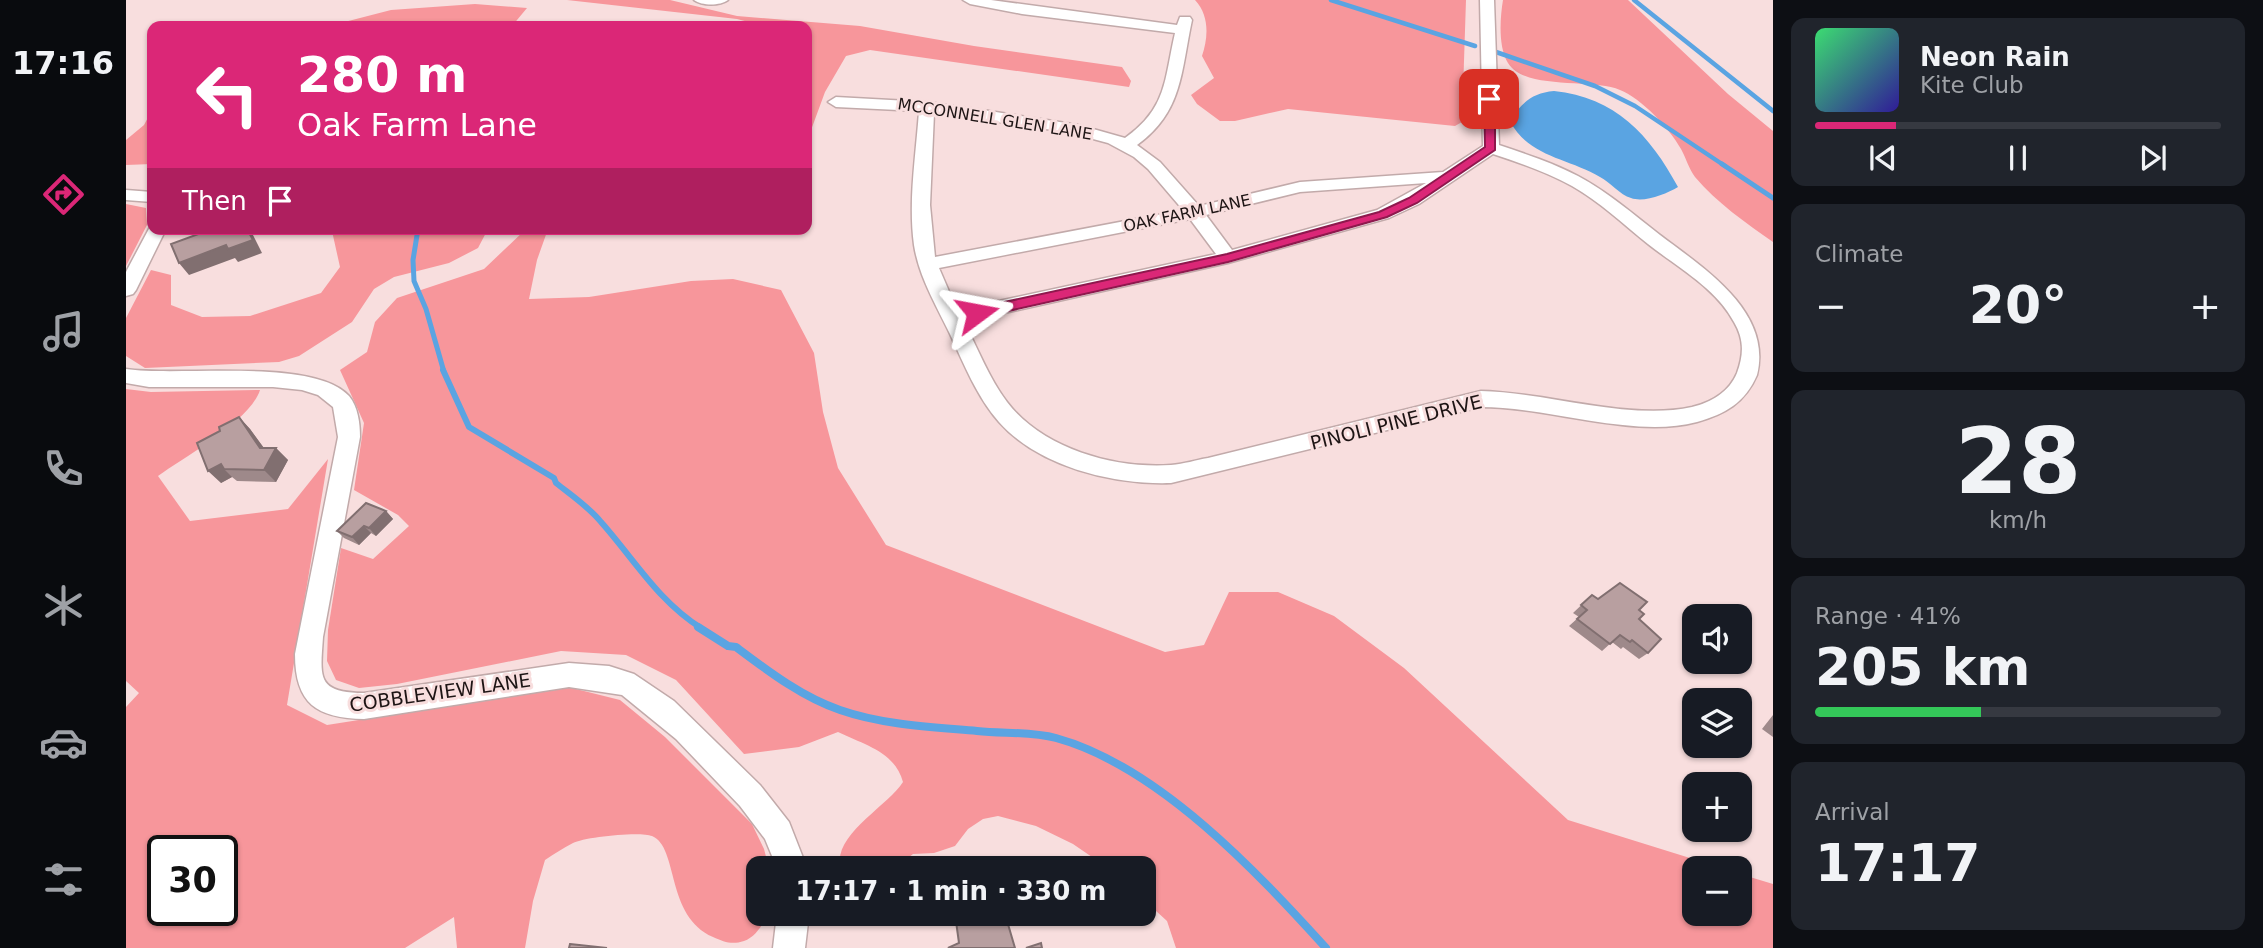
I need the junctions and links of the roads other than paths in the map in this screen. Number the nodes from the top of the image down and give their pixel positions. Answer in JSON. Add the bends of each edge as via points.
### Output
{"nodes":[{"id":1,"x":701,"y":0,"type":"edge"},
{"id":2,"x":721,"y":0,"type":"edge"},
{"id":3,"x":970,"y":0,"type":"edge"},
{"id":4,"x":1487,"y":0,"type":"edge"},
{"id":5,"x":836,"y":102,"type":"dead end"},
{"id":6,"x":927,"y":107,"type":"junction"},
{"id":7,"x":1126,"y":145,"type":"junction"},
{"id":8,"x":1491,"y":148,"type":"junction"},
{"id":9,"x":1447,"y":177,"type":"junction"},
{"id":10,"x":1390,"y":180,"type":"junction"},
{"id":11,"x":126,"y":195,"type":"edge"},
{"id":12,"x":147,"y":197,"type":"edge"},
{"id":13,"x":1413,"y":200,"type":"junction"},
{"id":14,"x":1194,"y":214,"type":"junction"},
{"id":15,"x":155,"y":235,"type":"edge"},
{"id":16,"x":1228,"y":257,"type":"junction"},
{"id":17,"x":928,"y":264,"type":"junction"},
{"id":18,"x":126,"y":290,"type":"edge"},
{"id":19,"x":952,"y":318,"type":"junction"},
{"id":20,"x":126,"y":376,"type":"edge"},
{"id":21,"x":789,"y":856,"type":"edge"},
{"id":22,"x":792,"y":926,"type":"edge"},
{"id":23,"x":789,"y":948,"type":"edge"}],
"edges":[{"from":1,"to":2,"type":"street"},
{"from":3,"to":7,"type":"street","via":[[1022,10],[1183,25],[1166,105],[1151,127]]},
{"from":4,"to":8,"type":"street"},
{"from":5,"to":6,"type":"street","name":"MCCONNELL GLEN LANE"},
{"from":6,"to":7,"type":"street","name":"MCCONNELL GLEN LANE","via":[[1077,130]]},
{"from":6,"to":17,"type":"street","name":"PINOLI PINE DRIVE","via":[[922,236]]},
{"from":7,"to":14,"type":"street","name":"MCCONNELL GLEN LANE","via":[[1148,162]]},
{"from":8,"to":9,"type":"street"},
{"from":8,"to":19,"type":"street","name":"PINOLI PINE DRIVE","via":[[1555,170],[1580,184],[1727,298],[1751,337],[1754,355],[1743,385],[1723,405],[1654,418],[1506,397],[1481,399],[1208,467],[1141,474],[1107,468],[1044,445],[1009,419],[985,384]]},
{"from":9,"to":10,"type":"street","name":"OAK FARM LANE"},
{"from":9,"to":13,"type":"street"},
{"from":10,"to":13,"type":"street"},
{"from":10,"to":14,"type":"street","name":"OAK FARM LANE","via":[[1300,187]]},
{"from":11,"to":12,"type":"street"},
{"from":13,"to":16,"type":"street","via":[[1383,214]]},
{"from":14,"to":16,"type":"street","name":"MCCONNELL GLEN LANE"},
{"from":14,"to":17,"type":"street","name":"OAK FARM LANE"},
{"from":15,"to":18,"type":"street"},
{"from":16,"to":19,"type":"street"},
{"from":17,"to":19,"type":"street","name":"PINOLI PINE DRIVE"},
{"from":20,"to":21,"type":"street","name":"COBBLEVIEW LANE","via":[[150,382],[293,380],[330,392],[340,401],[349,437],[310,637],[308,676],[317,696],[327,702],[364,706],[569,675],[632,686],[672,716],[760,806]]},
{"from":22,"to":23,"type":"street"}]}
